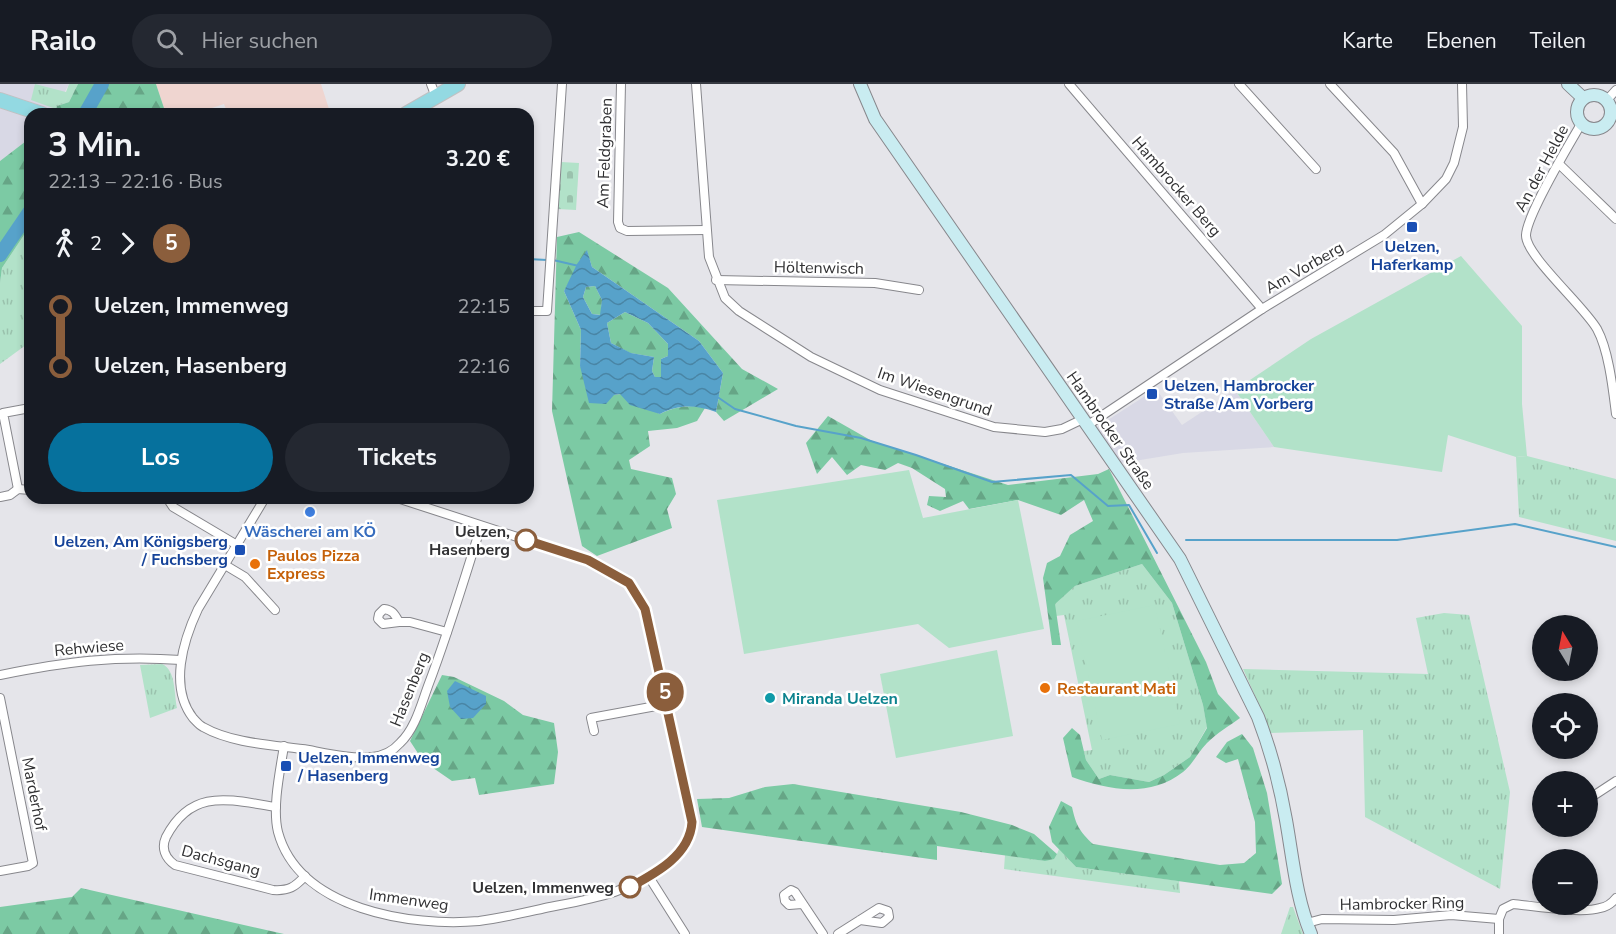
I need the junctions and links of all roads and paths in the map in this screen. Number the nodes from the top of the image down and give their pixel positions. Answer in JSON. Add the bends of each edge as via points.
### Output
{"nodes":[{"id":1,"x":458,"y":84,"type":"edge"},
{"id":2,"x":562,"y":84,"type":"edge"},
{"id":3,"x":621,"y":84,"type":"edge"},
{"id":4,"x":696,"y":84,"type":"edge"},
{"id":5,"x":860,"y":84,"type":"edge"},
{"id":6,"x":1069,"y":84,"type":"edge"},
{"id":7,"x":1239,"y":84,"type":"edge"},
{"id":8,"x":1330,"y":84,"type":"edge"},
{"id":9,"x":1462,"y":84,"type":"edge"},
{"id":10,"x":1568,"y":84,"type":"edge"},
{"id":11,"x":434,"y":90,"type":"edge"},
{"id":12,"x":1616,"y":90,"type":"edge"},
{"id":13,"x":1583,"y":98,"type":"junction"},
{"id":14,"x":0,"y":100,"type":"edge"},
{"id":15,"x":1607,"y":100,"type":"junction"},
{"id":16,"x":24,"y":108,"type":"edge"},
{"id":17,"x":413,"y":108,"type":"edge"},
{"id":18,"x":1581,"y":124,"type":"junction"},
{"id":19,"x":1612,"y":125,"type":"edge"},
{"id":20,"x":1559,"y":164,"type":"junction"},
{"id":21,"x":1316,"y":169,"type":"dead end"},
{"id":22,"x":1422,"y":204,"type":"junction"},
{"id":23,"x":1616,"y":219,"type":"edge"},
{"id":24,"x":706,"y":231,"type":"junction"},
{"id":25,"x":716,"y":280,"type":"junction"},
{"id":26,"x":920,"y":290,"type":"dead end"},
{"id":27,"x":1262,"y":309,"type":"junction"},
{"id":28,"x":534,"y":311,"type":"edge"},
{"id":29,"x":24,"y":409,"type":"edge"},
{"id":30,"x":1616,"y":410,"type":"edge"},
{"id":31,"x":1085,"y":422,"type":"junction"},
{"id":32,"x":18,"y":489,"type":"junction"},
{"id":33,"x":24,"y":490,"type":"edge"},
{"id":34,"x":0,"y":497,"type":"edge"},
{"id":35,"x":171,"y":504,"type":"edge"},
{"id":36,"x":261,"y":504,"type":"edge"},
{"id":37,"x":415,"y":504,"type":"edge"},
{"id":38,"x":481,"y":526,"type":"junction"},
{"id":39,"x":237,"y":545,"type":"junction"},
{"id":40,"x":225,"y":565,"type":"junction"},
{"id":41,"x":275,"y":610,"type":"dead end"},
{"id":42,"x":399,"y":622,"type":"dead end"},
{"id":43,"x":447,"y":632,"type":"junction"},
{"id":44,"x":182,"y":660,"type":"junction"},
{"id":45,"x":0,"y":675,"type":"edge"},
{"id":46,"x":0,"y":698,"type":"edge"},
{"id":47,"x":667,"y":704,"type":"junction"},
{"id":48,"x":594,"y":731,"type":"dead end"},
{"id":49,"x":284,"y":746,"type":"junction"},
{"id":50,"x":1616,"y":781,"type":"edge"},
{"id":51,"x":1598,"y":793,"type":"edge"},
{"id":52,"x":276,"y":807,"type":"junction"},
{"id":53,"x":0,"y":871,"type":"edge"},
{"id":54,"x":306,"y":876,"type":"junction"},
{"id":55,"x":649,"y":877,"type":"junction"},
{"id":56,"x":1616,"y":898,"type":"edge"},
{"id":57,"x":802,"y":904,"type":"dead end"},
{"id":58,"x":1499,"y":919,"type":"junction"},
{"id":59,"x":860,"y":920,"type":"dead end"},
{"id":60,"x":1309,"y":929,"type":"edge"},
{"id":61,"x":685,"y":934,"type":"edge"},
{"id":62,"x":823,"y":934,"type":"edge"},
{"id":63,"x":838,"y":934,"type":"edge"},
{"id":64,"x":1499,"y":934,"type":"edge"}],
"edges":[{"from":1,"to":11,"type":"main road"},
{"from":2,"to":28,"type":"street","via":[[547,311]]},
{"from":3,"to":24,"type":"street","name":"Am Feldgraben","via":[[620,228]]},
{"from":4,"to":24,"type":"street","name":"Im Wiesengrund"},
{"from":5,"to":31,"type":"street","name":"Hambrocker Straße","via":[[874,119]]},
{"from":6,"to":27,"type":"street","name":"Hambrocker Berg"},
{"from":7,"to":21,"type":"street"},
{"from":8,"to":22,"type":"street","via":[[1394,153]]},
{"from":9,"to":22,"type":"street","name":"Am Vorberg","via":[[1463,127],[1454,163],[1446,179]]},
{"from":10,"to":13,"type":"street"},
{"from":11,"to":17,"type":"main road"},
{"from":12,"to":15,"type":"street"},
{"from":13,"to":15,"type":"street","via":[[1598,94]]},
{"from":13,"to":18,"type":"street","via":[[1576,110]]},
{"from":14,"to":16,"type":"main road"},
{"from":15,"to":19,"type":"street"},
{"from":18,"to":19,"type":"street","via":[[1595,129]]},
{"from":18,"to":20,"type":"street","name":"An der Helde"},
{"from":20,"to":23,"type":"street"},
{"from":20,"to":30,"type":"street","name":"An der Helde","via":[[1525,238],[1536,258],[1598,331]]},
{"from":22,"to":27,"type":"street","name":"Am Vorberg","via":[[1369,245]]},
{"from":24,"to":25,"type":"street","name":"Im Wiesengrund"},
{"from":25,"to":26,"type":"street","name":"Höltenwisch","via":[[875,283]]},
{"from":25,"to":31,"type":"street","name":"Im Wiesengrund","via":[[725,298],[739,311],[811,357],[880,390],[994,427],[1045,432]]},
{"from":27,"to":31,"type":"street","name":"Am Vorberg"},
{"from":29,"to":32,"type":"street","via":[[3,413]]},
{"from":31,"to":60,"type":"street","name":"Hambrocker Straße","via":[[1180,559],[1258,717],[1275,765],[1299,896]]},
{"from":32,"to":33,"type":"street"},
{"from":32,"to":34,"type":"street"},
{"from":35,"to":39,"type":"street"},
{"from":36,"to":39,"type":"street","name":"Hasenberg"},
{"from":37,"to":38,"type":"street"},
{"from":38,"to":43,"type":"street","name":"Hasenberg"},
{"from":38,"to":47,"type":"street","via":[[579,556],[629,583],[645,609]]},
{"from":39,"to":40,"type":"street","name":"Hasenberg"},
{"from":40,"to":41,"type":"street","via":[[245,577]]},
{"from":40,"to":44,"type":"street","name":"Hasenberg","via":[[195,616]]},
{"from":42,"to":43,"type":"street","name":"Hasenberg"},
{"from":43,"to":49,"type":"street","name":"Hasenberg","via":[[410,729],[392,750],[362,758]]},
{"from":44,"to":45,"type":"street","name":"Rehwiese","via":[[90,659]]},
{"from":44,"to":49,"type":"street","name":"Hasenberg","via":[[183,697],[201,726],[232,737]]},
{"from":46,"to":53,"type":"street","name":"Marderhof","via":[[33,862]]},
{"from":47,"to":48,"type":"street","via":[[591,717]]},
{"from":47,"to":55,"type":"street","name":"Immenweg","via":[[692,822],[688,842]]},
{"from":49,"to":52,"type":"street","name":"Immenweg"},
{"from":50,"to":51,"type":"street"},
{"from":52,"to":54,"type":"street","name":"Immenweg","via":[[284,847]]},
{"from":52,"to":54,"type":"street","name":"Dachsgang","via":[[217,799],[201,802],[176,819],[165,840],[165,854],[175,865],[273,890],[295,887]]},
{"from":54,"to":55,"type":"street","name":"Immenweg","via":[[341,901],[370,911],[448,921],[489,919],[603,896]]},
{"from":55,"to":61,"type":"street"},
{"from":56,"to":58,"type":"street","via":[[1602,908],[1589,910],[1513,904],[1503,909]]},
{"from":57,"to":62,"type":"street"},
{"from":58,"to":60,"type":"street","name":"Hambrocker Ring","via":[[1451,915],[1394,921],[1322,919]]},
{"from":58,"to":64,"type":"street"},
{"from":59,"to":63,"type":"street"}]}
